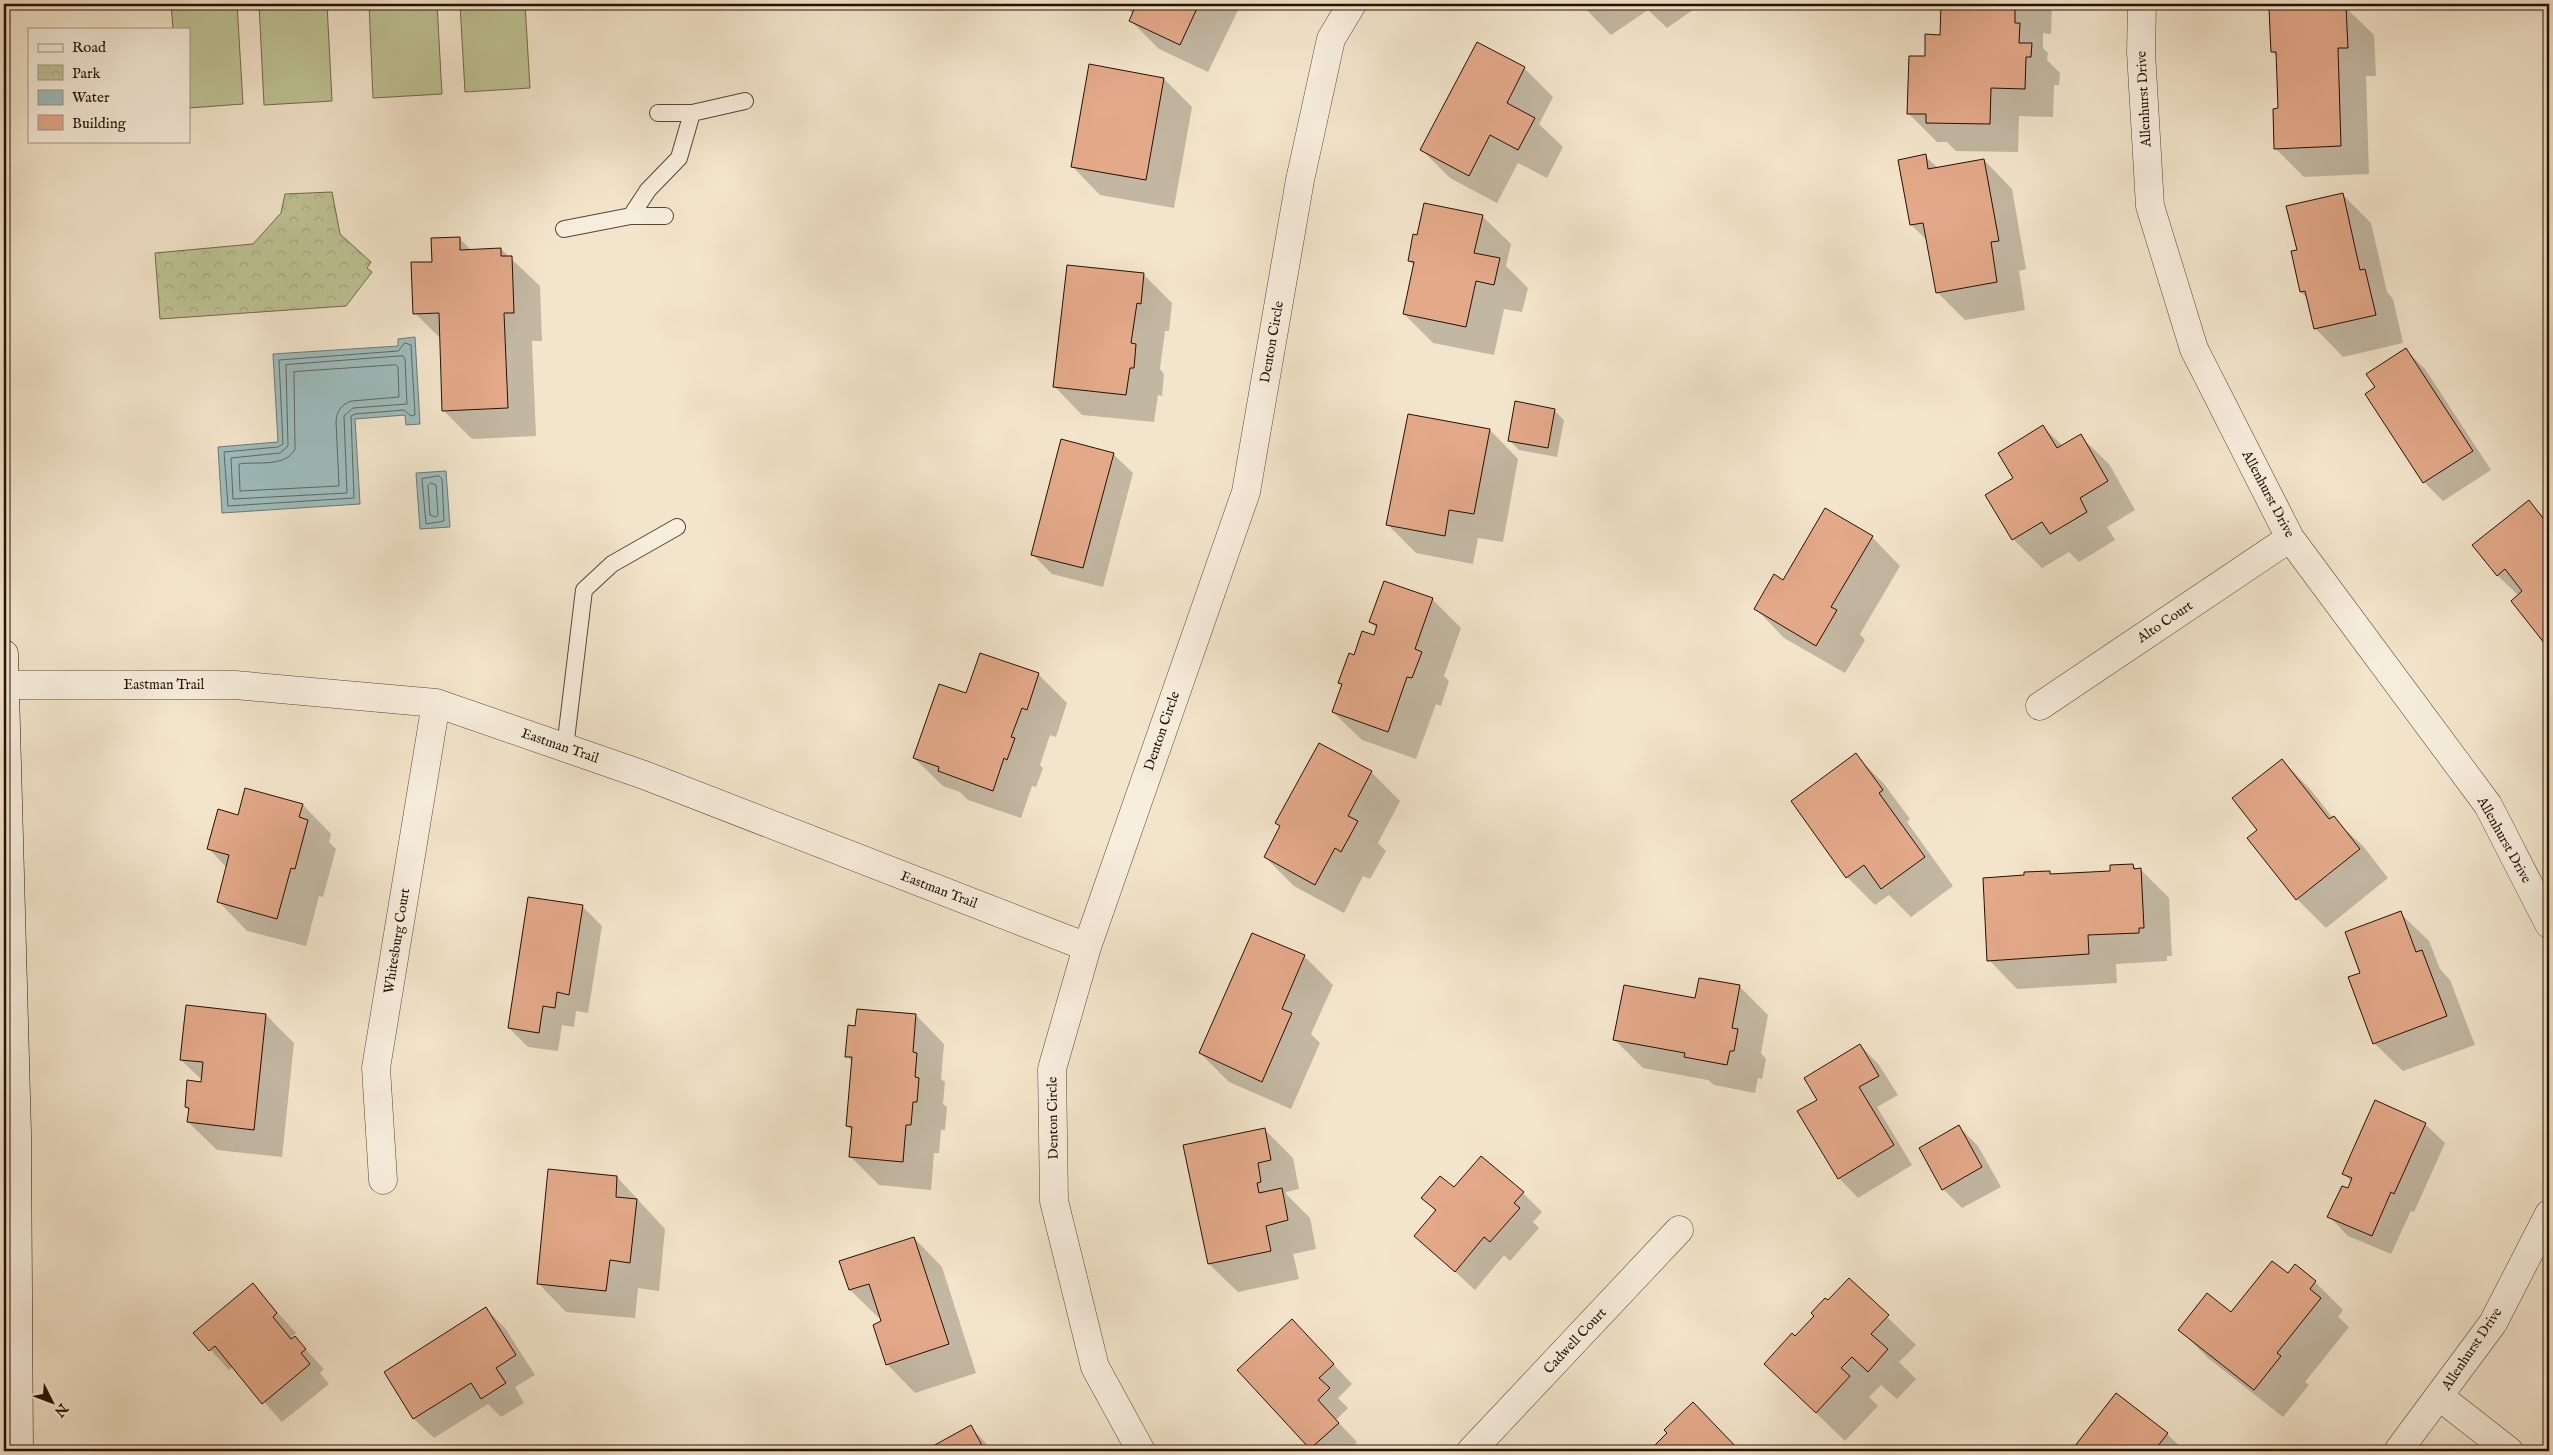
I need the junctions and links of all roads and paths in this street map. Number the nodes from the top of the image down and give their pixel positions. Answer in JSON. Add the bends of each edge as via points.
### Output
{"nodes":[{"id":1,"x":1352,"y":4,"type":"edge"},
{"id":2,"x":2142,"y":4,"type":"edge"},
{"id":3,"x":745,"y":102,"type":"dead end"},
{"id":4,"x":658,"y":113,"type":"dead end"},
{"id":5,"x":692,"y":113,"type":"junction"},
{"id":6,"x":631,"y":216,"type":"junction"},
{"id":7,"x":665,"y":216,"type":"dead end"},
{"id":8,"x":564,"y":229,"type":"dead end"},
{"id":9,"x":677,"y":526,"type":"dead end"},
{"id":10,"x":2290,"y":538,"type":"junction"},
{"id":11,"x":4,"y":654,"type":"edge"},
{"id":12,"x":5,"y":685,"type":"junction"},
{"id":13,"x":436,"y":703,"type":"junction"},
{"id":14,"x":2040,"y":706,"type":"dead end"},
{"id":15,"x":565,"y":748,"type":"junction"},
{"id":16,"x":2549,"y":924,"type":"edge"},
{"id":17,"x":1087,"y":947,"type":"junction"},
{"id":18,"x":383,"y":1180,"type":"dead end"},
{"id":19,"x":2549,"y":1214,"type":"edge"},
{"id":20,"x":1679,"y":1230,"type":"dead end"},
{"id":21,"x":2440,"y":1397,"type":"junction"},
{"id":22,"x":19,"y":1451,"type":"edge"},
{"id":23,"x":1142,"y":1451,"type":"edge"},
{"id":24,"x":1471,"y":1451,"type":"edge"},
{"id":25,"x":2398,"y":1451,"type":"edge"},
{"id":26,"x":2508,"y":1451,"type":"edge"}],
"edges":[{"from":1,"to":17,"type":"street","name":"Denton Circle","via":[[1331,39],[1302,170],[1246,492]]},
{"from":2,"to":10,"type":"street","name":"Allenhurst Drive","via":[[2141,52],[2150,206],[2194,349]]},
{"from":3,"to":5,"type":"lane"},
{"from":4,"to":5,"type":"lane"},
{"from":5,"to":6,"type":"lane","via":[[679,158],[648,190]]},
{"from":6,"to":7,"type":"lane"},
{"from":6,"to":8,"type":"lane"},
{"from":9,"to":15,"type":"lane","via":[[612,564],[584,590]]},
{"from":10,"to":14,"type":"street","name":"Alto Court"},
{"from":10,"to":16,"type":"street","name":"Allenhurst Drive","via":[[2488,805]]},
{"from":11,"to":12,"type":"street"},
{"from":12,"to":13,"type":"street","name":"Eastman Trail","via":[[235,685]]},
{"from":12,"to":22,"type":"street","via":[[17,1132]]},
{"from":13,"to":15,"type":"street","name":"Eastman Trail"},
{"from":13,"to":18,"type":"street","name":"Whitesburg Court","via":[[376,1068]]},
{"from":15,"to":17,"type":"street","name":"Eastman Trail","via":[[644,775]]},
{"from":17,"to":23,"type":"street","name":"Denton Circle","via":[[1052,1069],[1054,1200],[1095,1367]]},
{"from":19,"to":21,"type":"street","name":"Allenhurst Drive","via":[[2493,1323]]},
{"from":20,"to":24,"type":"street","name":"Cadwell Court"},
{"from":21,"to":25,"type":"street","name":"Allenhurst Drive"},
{"from":21,"to":26,"type":"street"}]}
